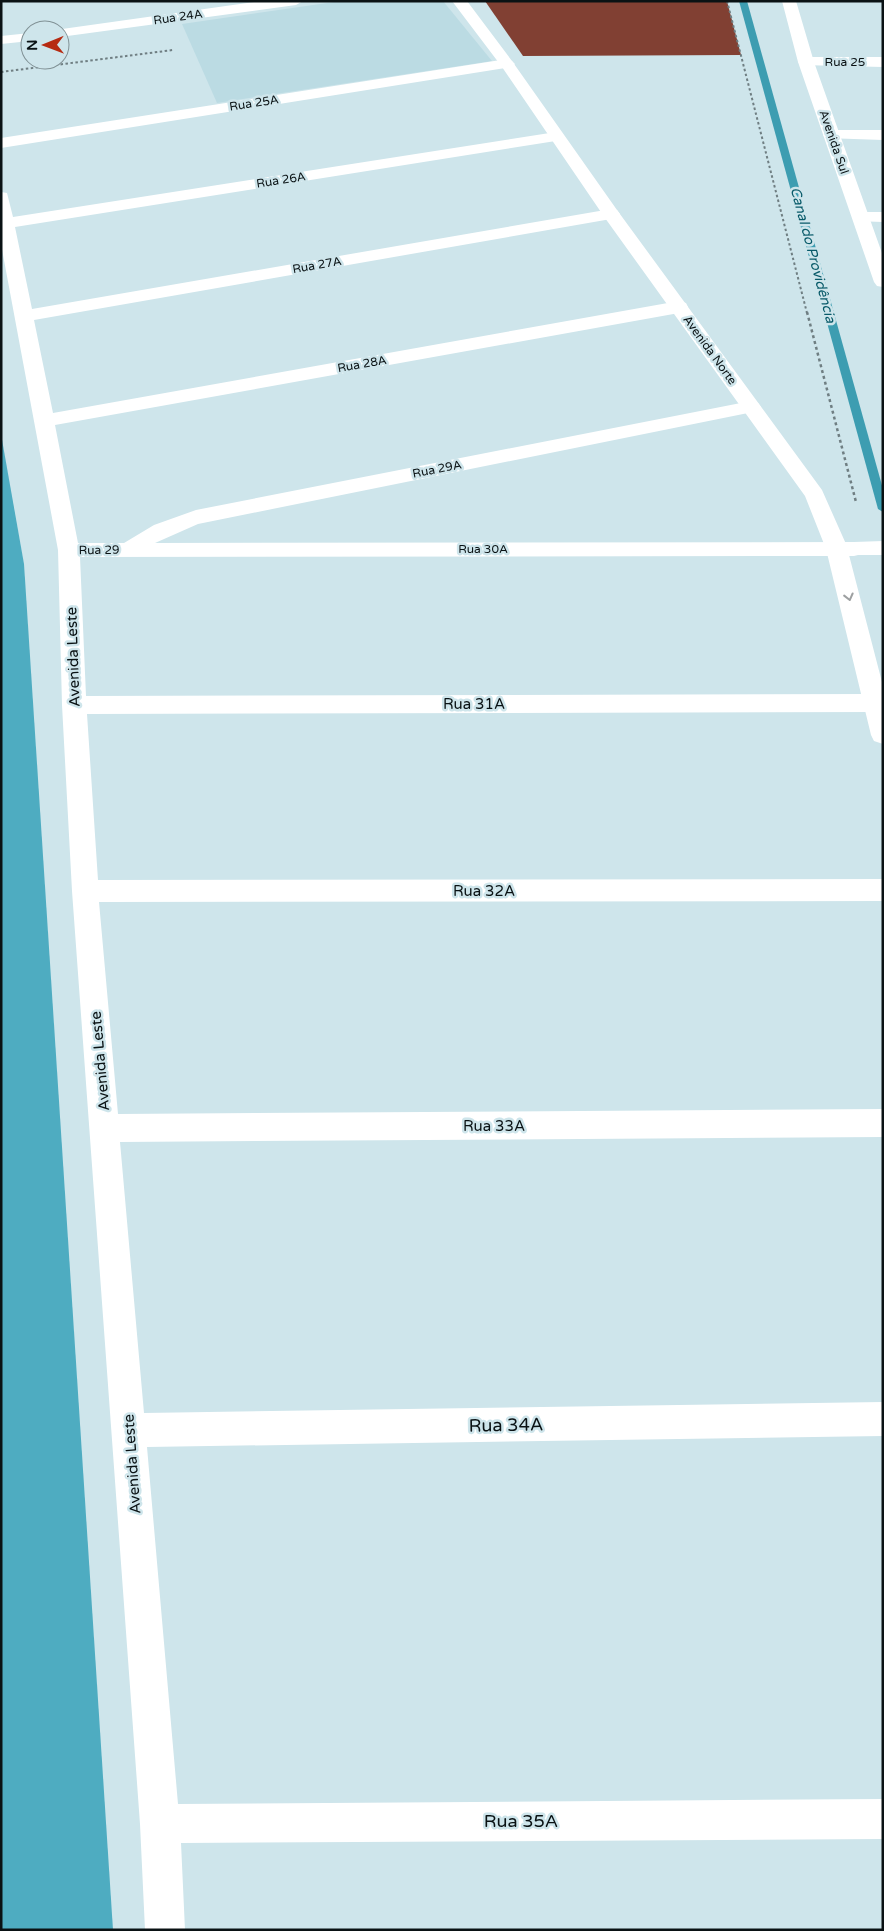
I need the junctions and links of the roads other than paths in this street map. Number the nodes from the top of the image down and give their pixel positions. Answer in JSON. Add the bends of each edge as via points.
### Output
{"nodes":[{"id":1,"x":296,"y":1,"type":"edge"},
{"id":2,"x":459,"y":1,"type":"edge"},
{"id":3,"x":789,"y":1,"type":"edge"},
{"id":4,"x":70,"y":32,"type":"edge"},
{"id":5,"x":20,"y":38,"type":"edge"},
{"id":6,"x":1,"y":40,"type":"edge"},
{"id":7,"x":806,"y":62,"type":"junction"},
{"id":8,"x":883,"y":62,"type":"edge"},
{"id":9,"x":507,"y":64,"type":"junction"},
{"id":10,"x":831,"y":135,"type":"junction"},
{"id":11,"x":883,"y":135,"type":"edge"},
{"id":12,"x":556,"y":137,"type":"junction"},
{"id":13,"x":1,"y":143,"type":"edge"},
{"id":14,"x":3,"y":210,"type":"edge"},
{"id":15,"x":611,"y":214,"type":"junction"},
{"id":16,"x":861,"y":217,"type":"junction"},
{"id":17,"x":883,"y":217,"type":"edge"},
{"id":18,"x":883,"y":282,"type":"edge"},
{"id":19,"x":679,"y":307,"type":"junction"},
{"id":20,"x":24,"y":316,"type":"junction"},
{"id":21,"x":751,"y":407,"type":"junction"},
{"id":22,"x":44,"y":421,"type":"junction"},
{"id":23,"x":883,"y":548,"type":"edge"},
{"id":24,"x":130,"y":549,"type":"junction"},
{"id":25,"x":846,"y":549,"type":"junction"},
{"id":26,"x":69,"y":550,"type":"junction"},
{"id":27,"x":875,"y":703,"type":"junction"},
{"id":28,"x":74,"y":705,"type":"junction"},
{"id":29,"x":883,"y":735,"type":"edge"},
{"id":30,"x":883,"y":890,"type":"edge"},
{"id":31,"x":85,"y":891,"type":"junction"},
{"id":32,"x":883,"y":1124,"type":"edge"},
{"id":33,"x":106,"y":1128,"type":"junction"},
{"id":34,"x":883,"y":1419,"type":"edge"},
{"id":35,"x":129,"y":1430,"type":"junction"},
{"id":36,"x":883,"y":1819,"type":"edge"},
{"id":37,"x":160,"y":1824,"type":"junction"},
{"id":38,"x":166,"y":1930,"type":"edge"}],
"edges":[{"from":1,"to":4,"type":"street","name":"Rua 24A"},
{"from":2,"to":9,"type":"street","name":"Avenida Norte"},
{"from":3,"to":7,"type":"street","name":"Avenida Sul"},
{"from":5,"to":6,"type":"street"},
{"from":7,"to":8,"type":"street","name":"Rua 25"},
{"from":7,"to":10,"type":"street","name":"Avenida Sul"},
{"from":9,"to":12,"type":"street","name":"Avenida Norte"},
{"from":9,"to":13,"type":"street","name":"Rua 25A"},
{"from":10,"to":11,"type":"street"},
{"from":10,"to":16,"type":"street","name":"Avenida Sul"},
{"from":12,"to":14,"type":"street","name":"Rua 26A"},
{"from":12,"to":15,"type":"street","name":"Avenida Norte"},
{"from":14,"to":20,"type":"street","name":"Avenida Leste"},
{"from":15,"to":19,"type":"street","name":"Avenida Norte"},
{"from":15,"to":20,"type":"street","name":"Rua 27A"},
{"from":16,"to":17,"type":"street"},
{"from":16,"to":18,"type":"street","name":"Avenida Sul"},
{"from":19,"to":21,"type":"street","name":"Avenida Norte"},
{"from":19,"to":22,"type":"street","name":"Rua 28A"},
{"from":20,"to":22,"type":"street","name":"Avenida Leste"},
{"from":21,"to":24,"type":"street","name":"Rua 29A","via":[[196,517],[159,530]]},
{"from":21,"to":25,"type":"street","name":"Avenida Norte","via":[[815,495]]},
{"from":22,"to":26,"type":"street","name":"Avenida Leste"},
{"from":23,"to":25,"type":"street","name":"Rua 30A"},
{"from":24,"to":25,"type":"street","name":"Rua 30A"},
{"from":24,"to":26,"type":"street","name":"Rua 29"},
{"from":25,"to":27,"type":"street","name":"Avenida Norte","one_way":true},
{"from":26,"to":28,"type":"street","name":"Avenida Leste"},
{"from":27,"to":28,"type":"street","name":"Rua 31A"},
{"from":27,"to":29,"type":"street","name":"Avenida Norte"},
{"from":28,"to":31,"type":"street","name":"Avenida Leste"},
{"from":30,"to":31,"type":"street","name":"Rua 32A"},
{"from":31,"to":33,"type":"street","name":"Avenida Leste"},
{"from":32,"to":33,"type":"street","name":"Rua 33A"},
{"from":33,"to":35,"type":"street","name":"Avenida Leste"},
{"from":34,"to":35,"type":"street","name":"Rua 34A"},
{"from":35,"to":37,"type":"street","name":"Avenida Leste"},
{"from":36,"to":37,"type":"street","name":"Rua 35A"},
{"from":37,"to":38,"type":"street","name":"Avenida Leste"}]}
